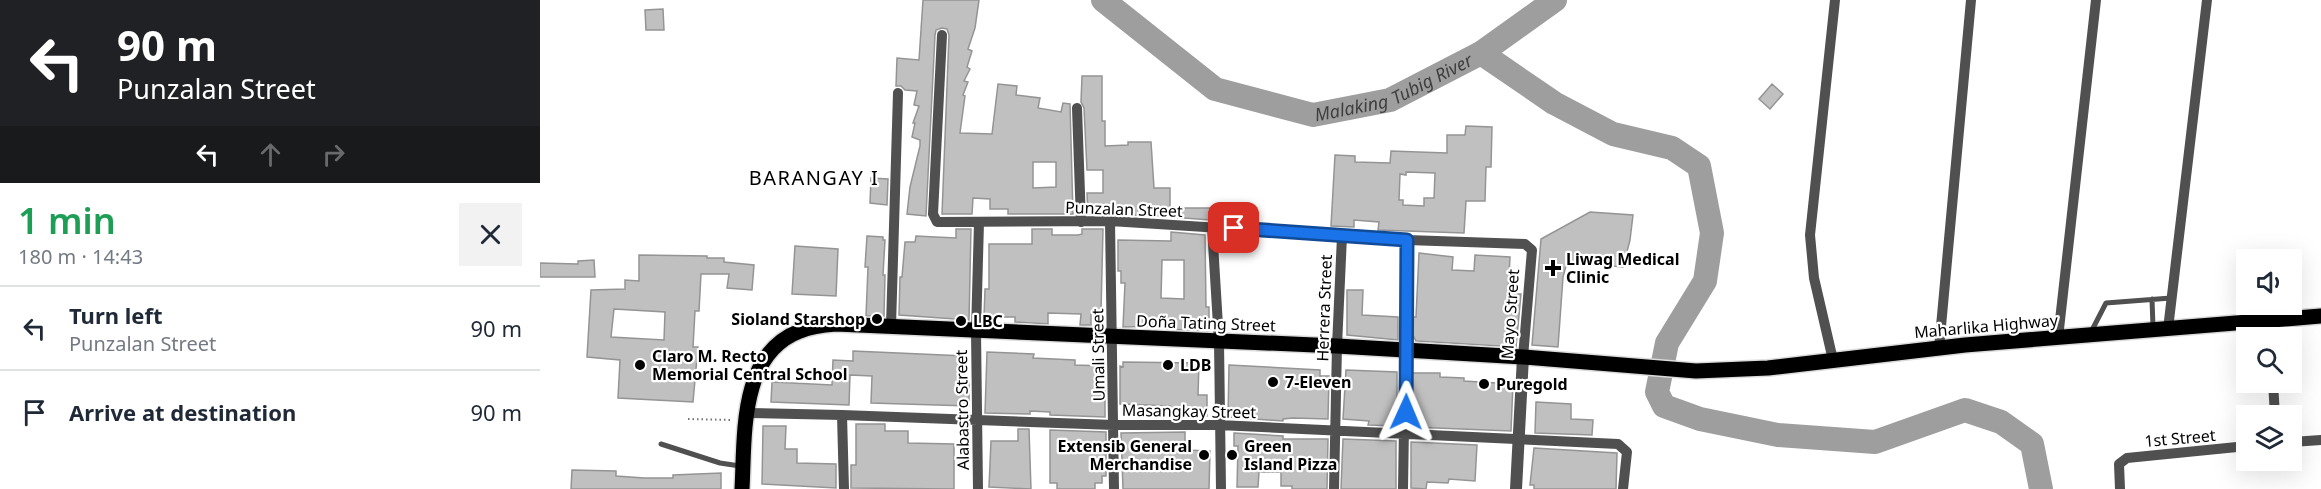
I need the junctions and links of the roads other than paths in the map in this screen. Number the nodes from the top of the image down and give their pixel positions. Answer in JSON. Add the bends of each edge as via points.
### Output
{"nodes":[{"id":1,"x":1835,"y":0,"type":"edge"},
{"id":2,"x":1971,"y":0,"type":"edge"},
{"id":3,"x":2096,"y":0,"type":"edge"},
{"id":4,"x":2207,"y":0,"type":"edge"},
{"id":5,"x":942,"y":35,"type":"dead end"},
{"id":6,"x":898,"y":93,"type":"dead end"},
{"id":7,"x":1077,"y":108,"type":"dead end"},
{"id":8,"x":1110,"y":221,"type":"junction"},
{"id":9,"x":979,"y":222,"type":"junction"},
{"id":10,"x":1081,"y":222,"type":"junction"},
{"id":11,"x":1212,"y":227,"type":"junction"},
{"id":12,"x":1342,"y":236,"type":"junction"},
{"id":13,"x":1407,"y":240,"type":"junction"},
{"id":14,"x":1532,"y":250,"type":"joint"},
{"id":15,"x":2171,"y":298,"type":"junction"},
{"id":16,"x":2152,"y":299,"type":"junction"},
{"id":17,"x":2321,"y":316,"type":"edge"},
{"id":18,"x":2269,"y":321,"type":"junction"},
{"id":19,"x":891,"y":326,"type":"junction"},
{"id":20,"x":2269,"y":327,"type":"edge"},
{"id":21,"x":2161,"y":329,"type":"junction"},
{"id":22,"x":975,"y":332,"type":"junction"},
{"id":23,"x":2090,"y":334,"type":"junction"},
{"id":24,"x":1113,"y":337,"type":"junction"},
{"id":25,"x":2058,"y":338,"type":"junction"},
{"id":26,"x":1219,"y":342,"type":"junction"},
{"id":27,"x":1337,"y":346,"type":"junction"},
{"id":28,"x":1939,"y":348,"type":"junction"},
{"id":29,"x":1407,"y":351,"type":"junction"},
{"id":30,"x":1523,"y":357,"type":"junction"},
{"id":31,"x":1833,"y":360,"type":"junction"},
{"id":32,"x":1655,"y":368,"type":"joint"},
{"id":33,"x":842,"y":415,"type":"junction"},
{"id":34,"x":747,"y":417,"type":"junction"},
{"id":35,"x":976,"y":421,"type":"junction"},
{"id":36,"x":1114,"y":425,"type":"junction"},
{"id":37,"x":1219,"y":425,"type":"junction"},
{"id":38,"x":1335,"y":430,"type":"junction"},
{"id":39,"x":1406,"y":433,"type":"junction"},
{"id":40,"x":1519,"y":439,"type":"junction"},
{"id":41,"x":2321,"y":440,"type":"edge"},
{"id":42,"x":2302,"y":441,"type":"edge"},
{"id":43,"x":661,"y":444,"type":"dead end"},
{"id":44,"x":2236,"y":447,"type":"edge"},
{"id":45,"x":743,"y":466,"type":"junction"},
{"id":46,"x":742,"y":489,"type":"edge"},
{"id":47,"x":844,"y":489,"type":"edge"},
{"id":48,"x":978,"y":489,"type":"edge"},
{"id":49,"x":1114,"y":489,"type":"edge"},
{"id":50,"x":1221,"y":489,"type":"edge"},
{"id":51,"x":1334,"y":489,"type":"edge"},
{"id":52,"x":1403,"y":489,"type":"edge"},
{"id":53,"x":1516,"y":489,"type":"edge"},
{"id":54,"x":1623,"y":489,"type":"edge"},
{"id":55,"x":2120,"y":489,"type":"edge"}],
"edges":[{"from":1,"to":31,"type":"street","via":[[1810,236],[1814,278]]},
{"from":2,"to":28,"type":"street"},
{"from":3,"to":25,"type":"street"},
{"from":4,"to":15,"type":"street"},
{"from":5,"to":9,"type":"street","name":"Punzalan Street","via":[[933,214],[937,222]]},
{"from":6,"to":19,"type":"street"},
{"from":7,"to":10,"type":"street"},
{"from":8,"to":10,"type":"street","name":"Punzalan Street"},
{"from":8,"to":11,"type":"street","name":"Punzalan Street"},
{"from":8,"to":24,"type":"street","name":"Umali Street"},
{"from":9,"to":10,"type":"street","name":"Punzalan Street"},
{"from":9,"to":22,"type":"street","name":"Alabastro Street"},
{"from":11,"to":12,"type":"street","name":"Punzalan Street"},
{"from":11,"to":26,"type":"street"},
{"from":12,"to":13,"type":"street","name":"Punzalan Street"},
{"from":12,"to":27,"type":"street","name":"Herrera Street"},
{"from":13,"to":14,"type":"street","name":"Punzalan Street","via":[[1525,244]]},
{"from":13,"to":29,"type":"street"},
{"from":14,"to":30,"type":"street","name":"Mayo Street"},
{"from":15,"to":16,"type":"lane"},
{"from":15,"to":21,"type":"street"},
{"from":16,"to":21,"type":"lane"},
{"from":16,"to":23,"type":"lane","via":[[2106,303]]},
{"from":17,"to":18,"type":"main road","name":"Maharlika Highway"},
{"from":18,"to":20,"type":"street"},
{"from":18,"to":21,"type":"main road","name":"Maharlika Highway"},
{"from":19,"to":22,"type":"main road","name":"Doña Tating Street"},
{"from":19,"to":34,"type":"main road","name":"Doña Tating Street","via":[[836,324],[799,331],[789,337],[765,357],[753,384]]},
{"from":21,"to":23,"type":"main road","name":"Maharlika Highway"},
{"from":22,"to":24,"type":"main road","name":"Doña Tating Street"},
{"from":22,"to":35,"type":"street","name":"Alabastro Street"},
{"from":23,"to":25,"type":"main road","name":"Maharlika Highway"},
{"from":24,"to":26,"type":"main road","name":"Doña Tating Street"},
{"from":24,"to":36,"type":"street","name":"Umali Street"},
{"from":25,"to":28,"type":"main road","name":"Maharlika Highway"},
{"from":26,"to":27,"type":"main road","name":"Doña Tating Street"},
{"from":26,"to":37,"type":"street"},
{"from":27,"to":29,"type":"main road","name":"Doña Tating Street"},
{"from":27,"to":38,"type":"street","name":"Herrera Street"},
{"from":28,"to":31,"type":"main road","name":"Maharlika Highway"},
{"from":29,"to":30,"type":"main road","name":"Doña Tating Street"},
{"from":29,"to":39,"type":"street"},
{"from":30,"to":32,"type":"main road","name":"Doña Tating Street"},
{"from":30,"to":40,"type":"street","name":"Mayo Street"},
{"from":31,"to":32,"type":"main road","name":"Maharlika Highway","via":[[1768,368]]},
{"from":33,"to":34,"type":"street","name":"Masangkay Street"},
{"from":33,"to":35,"type":"street","name":"Masangkay Street"},
{"from":33,"to":47,"type":"street"},
{"from":34,"to":45,"type":"main road"},
{"from":35,"to":36,"type":"street","name":"Masangkay Street"},
{"from":35,"to":48,"type":"street","name":"Alabastro Street"},
{"from":36,"to":37,"type":"street","name":"Masangkay Street"},
{"from":36,"to":49,"type":"street","name":"Umali Street"},
{"from":37,"to":38,"type":"street","name":"Masangkay Street"},
{"from":37,"to":50,"type":"street"},
{"from":38,"to":39,"type":"street","name":"Masangkay Street"},
{"from":38,"to":51,"type":"street","name":"Herrera Street"},
{"from":39,"to":40,"type":"street","name":"Masangkay Street"},
{"from":39,"to":52,"type":"street"},
{"from":40,"to":53,"type":"street","name":"Mayo Street"},
{"from":40,"to":54,"type":"street","name":"Masangkay Street","via":[[1618,444],[1627,452]]},
{"from":41,"to":42,"type":"street"},
{"from":43,"to":45,"type":"lane","via":[[720,463]]},
{"from":44,"to":55,"type":"street","name":"1st Street","via":[[2127,458],[2119,464]]},
{"from":45,"to":46,"type":"main road"}]}
